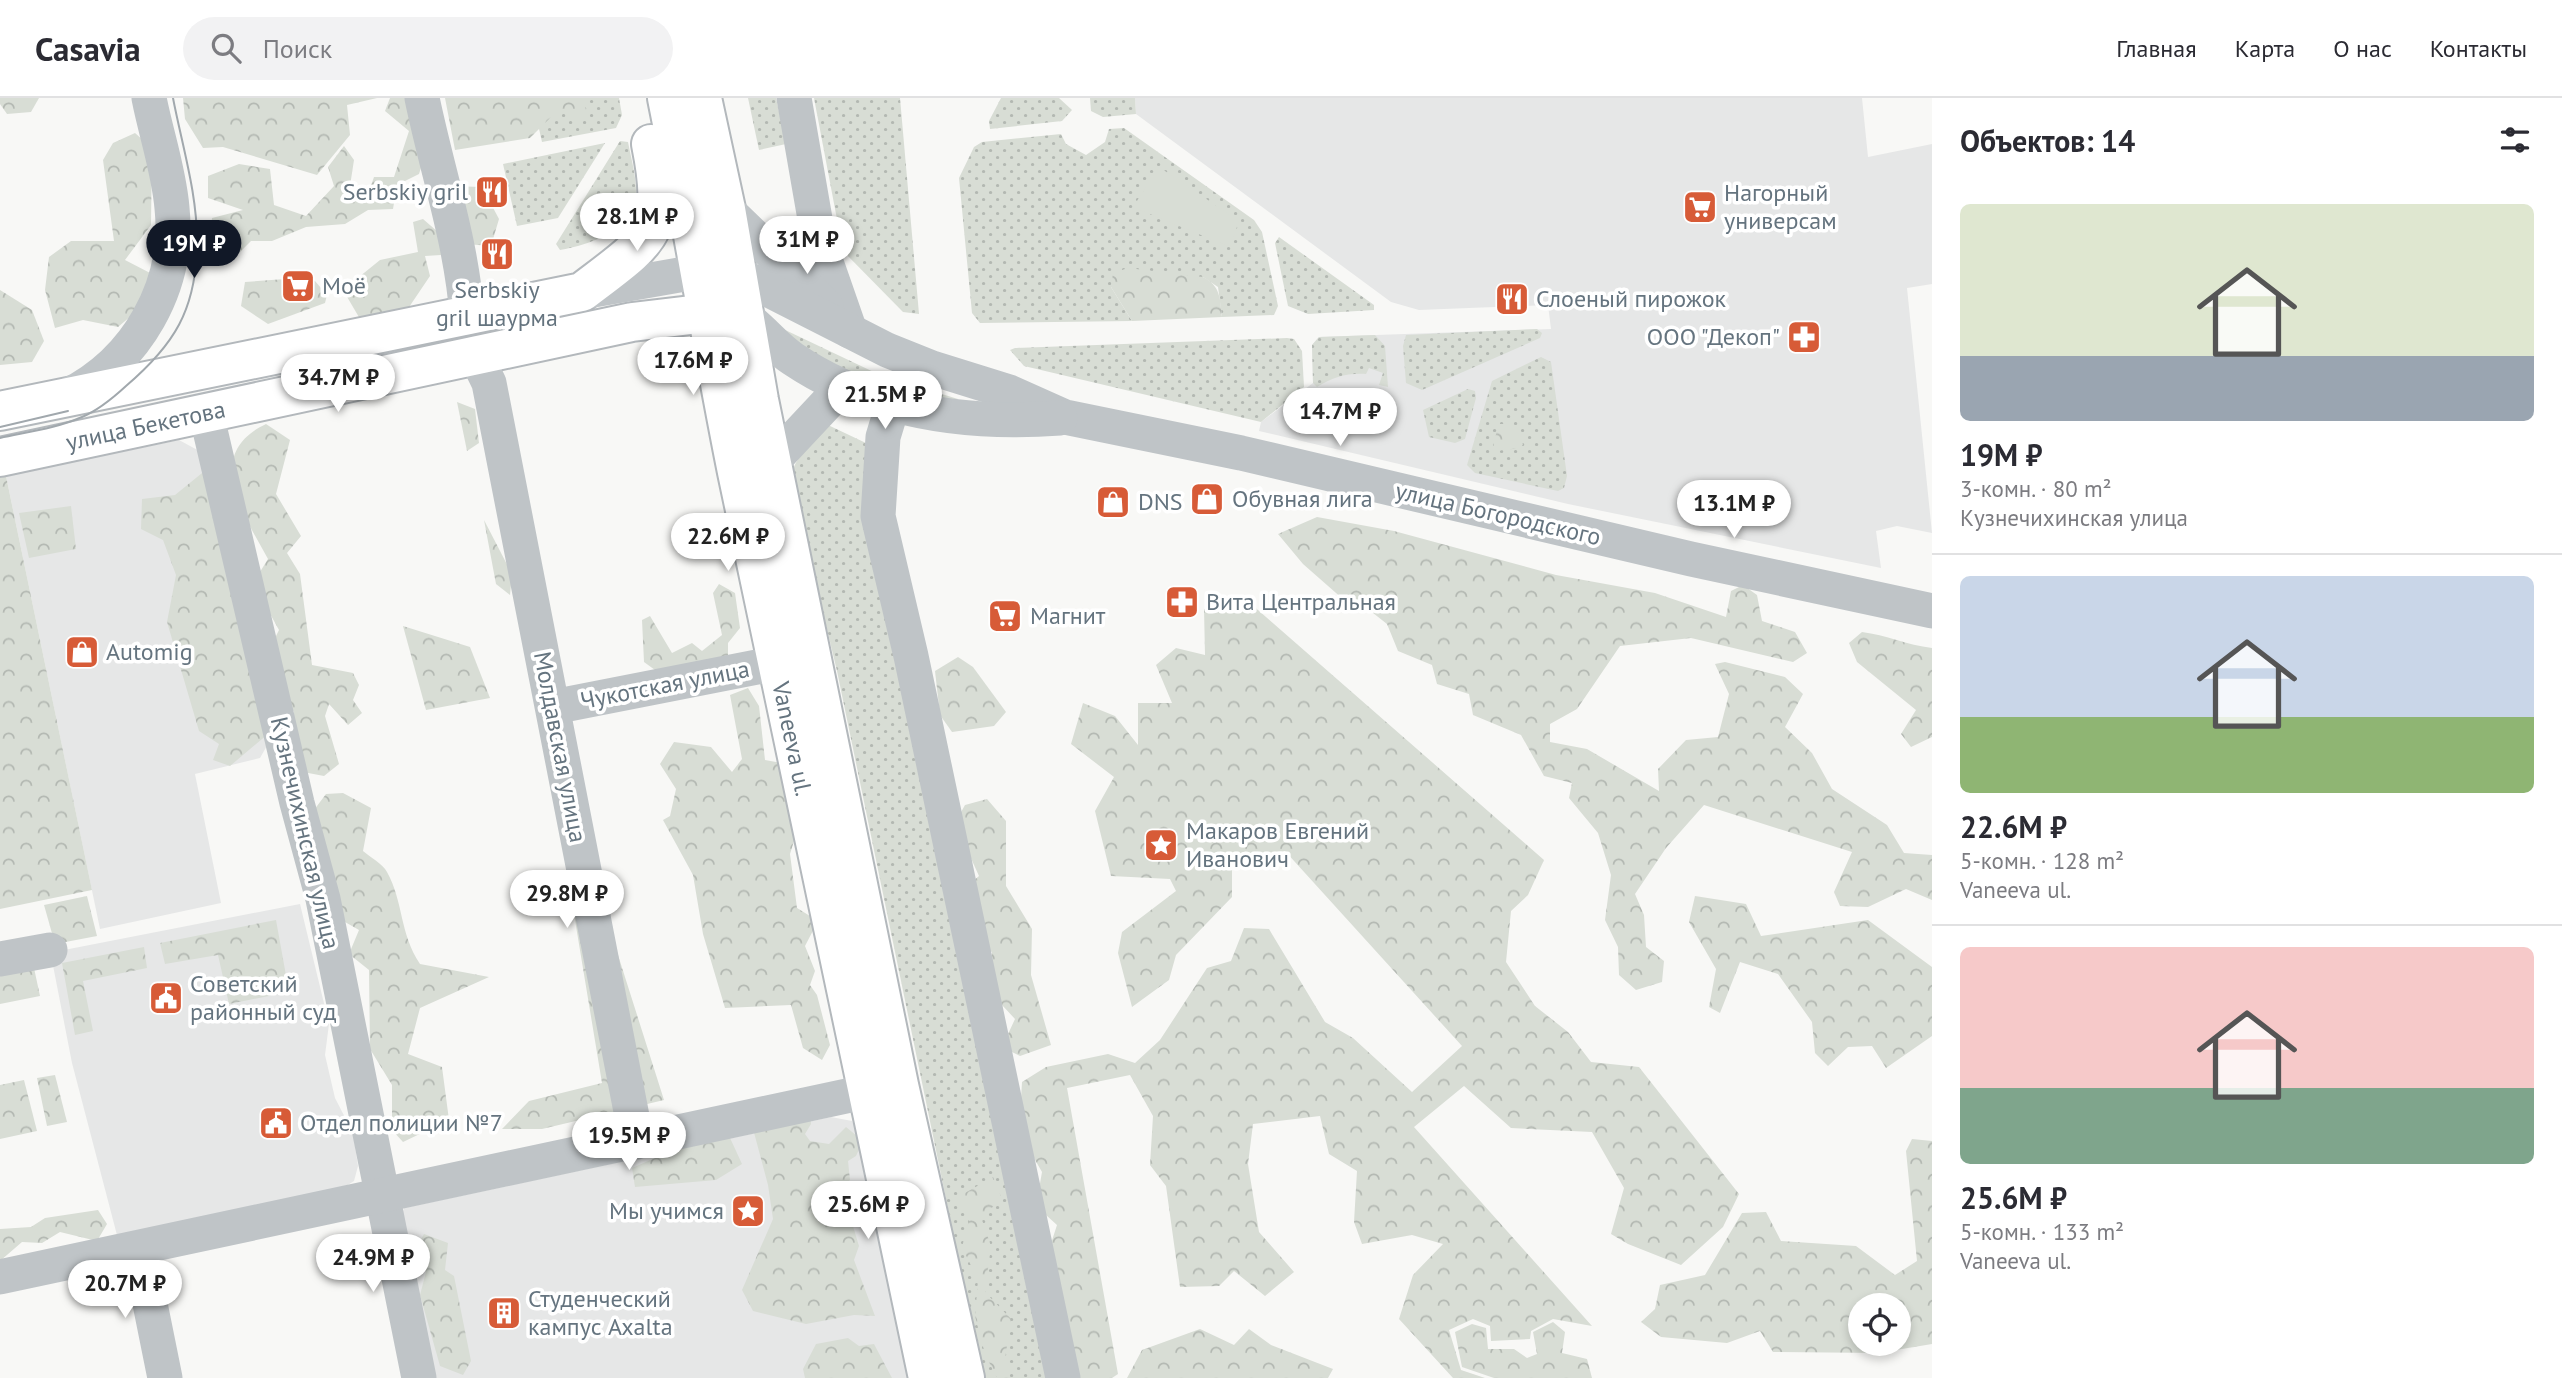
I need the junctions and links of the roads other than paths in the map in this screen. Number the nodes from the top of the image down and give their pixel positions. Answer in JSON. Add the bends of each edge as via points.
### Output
{"nodes":[{"id":1,"x":149,"y":98,"type":"edge"},
{"id":2,"x":422,"y":98,"type":"edge"},
{"id":3,"x":658,"y":98,"type":"edge"},
{"id":4,"x":667,"y":98,"type":"edge"},
{"id":5,"x":702,"y":98,"type":"edge"},
{"id":6,"x":794,"y":98,"type":"edge"},
{"id":7,"x":726,"y":209,"type":"junction"},
{"id":8,"x":720,"y":272,"type":"junction"},
{"id":9,"x":582,"y":292,"type":"junction"},
{"id":10,"x":727,"y":315,"type":"junction"},
{"id":11,"x":467,"y":317,"type":"junction"},
{"id":12,"x":850,"y":331,"type":"junction"},
{"id":13,"x":475,"y":354,"type":"junction"},
{"id":14,"x":852,"y":390,"type":"junction"},
{"id":15,"x":64,"y":398,"type":"junction"},
{"id":16,"x":893,"y":404,"type":"junction"},
{"id":17,"x":0,"y":411,"type":"edge"},
{"id":18,"x":206,"y":413,"type":"junction"},
{"id":19,"x":1065,"y":418,"type":"junction"},
{"id":20,"x":0,"y":457,"type":"edge"},
{"id":21,"x":772,"y":462,"type":"junction"},
{"id":22,"x":1932,"y":611,"type":"edge"},
{"id":23,"x":777,"y":663,"type":"junction"},
{"id":24,"x":553,"y":707,"type":"junction"},
{"id":25,"x":50,"y":950,"type":"dead end"},
{"id":26,"x":0,"y":959,"type":"edge"},
{"id":27,"x":865,"y":1091,"type":"junction"},
{"id":28,"x":637,"y":1142,"type":"junction"},
{"id":29,"x":381,"y":1197,"type":"junction"},
{"id":30,"x":139,"y":1250,"type":"junction"},
{"id":31,"x":0,"y":1277,"type":"edge"},
{"id":32,"x":165,"y":1378,"type":"edge"},
{"id":33,"x":419,"y":1378,"type":"edge"},
{"id":34,"x":928,"y":1378,"type":"edge"},
{"id":35,"x":965,"y":1378,"type":"edge"},
{"id":36,"x":1063,"y":1378,"type":"edge"}],
"edges":[{"from":1,"to":15,"type":"street","via":[[173,208],[167,276],[157,306],[134,343],[86,387]]},
{"from":2,"to":11,"type":"street","via":[[465,278]]},
{"from":3,"to":9,"type":"main road","via":[[651,120],[658,216],[635,251]]},
{"from":4,"to":8,"type":"main road","name":"Vaneeva ul."},
{"from":5,"to":7,"type":"main road"},
{"from":6,"to":12,"type":"street","via":[[819,242]]},
{"from":7,"to":8,"type":"main road"},
{"from":7,"to":12,"type":"street"},
{"from":8,"to":9,"type":"street","name":"улица Бекетова"},
{"from":8,"to":10,"type":"main road","name":"Vaneeva ul."},
{"from":8,"to":12,"type":"street","name":"улица Богородского"},
{"from":9,"to":11,"type":"main road","name":"улица Бекетова"},
{"from":10,"to":13,"type":"main road","name":"улица Бекетова","via":[[654,318]]},
{"from":10,"to":14,"type":"street","name":"улица Богородского","via":[[764,331],[792,358]]},
{"from":10,"to":21,"type":"main road","name":"Vaneeva ul."},
{"from":10,"to":23,"type":"main road","name":"Vaneeva ul.","via":[[737,471]]},
{"from":11,"to":15,"type":"main road","name":"улица Бекетова"},
{"from":12,"to":19,"type":"street","name":"улица Богородского","via":[[898,355],[1009,392]]},
{"from":13,"to":18,"type":"main road","name":"улица Бекетова"},
{"from":13,"to":24,"type":"street","name":"Молдавская улица","via":[[489,383]]},
{"from":14,"to":16,"type":"street","name":"улица Богородского"},
{"from":14,"to":21,"type":"street","via":[[831,399]]},
{"from":15,"to":17,"type":"main road","name":"улица Бекетова"},
{"from":16,"to":19,"type":"street","name":"улица Богородского","via":[[955,418],[1005,422]]},
{"from":16,"to":36,"type":"street","via":[[883,437],[878,516]]},
{"from":18,"to":20,"type":"main road","name":"улица Бекетова"},
{"from":18,"to":29,"type":"street","name":"Кузнечихинская улица","via":[[323,899]]},
{"from":19,"to":22,"type":"street","name":"улица Богородского","via":[[1241,453]]},
{"from":21,"to":35,"type":"main road","name":"Vaneeva ul.","via":[[899,1085]]},
{"from":23,"to":24,"type":"street","name":"Чукотская улица"},
{"from":23,"to":27,"type":"main road","name":"Vaneeva ul."},
{"from":24,"to":28,"type":"street","name":"Молдавская улица"},
{"from":25,"to":26,"type":"street"},
{"from":27,"to":28,"type":"street"},
{"from":27,"to":34,"type":"main road","name":"Vaneeva ul."},
{"from":28,"to":29,"type":"street"},
{"from":29,"to":30,"type":"street"},
{"from":29,"to":33,"type":"street","name":"Кузнечихинская улица"},
{"from":30,"to":31,"type":"street"},
{"from":30,"to":32,"type":"street"}]}
